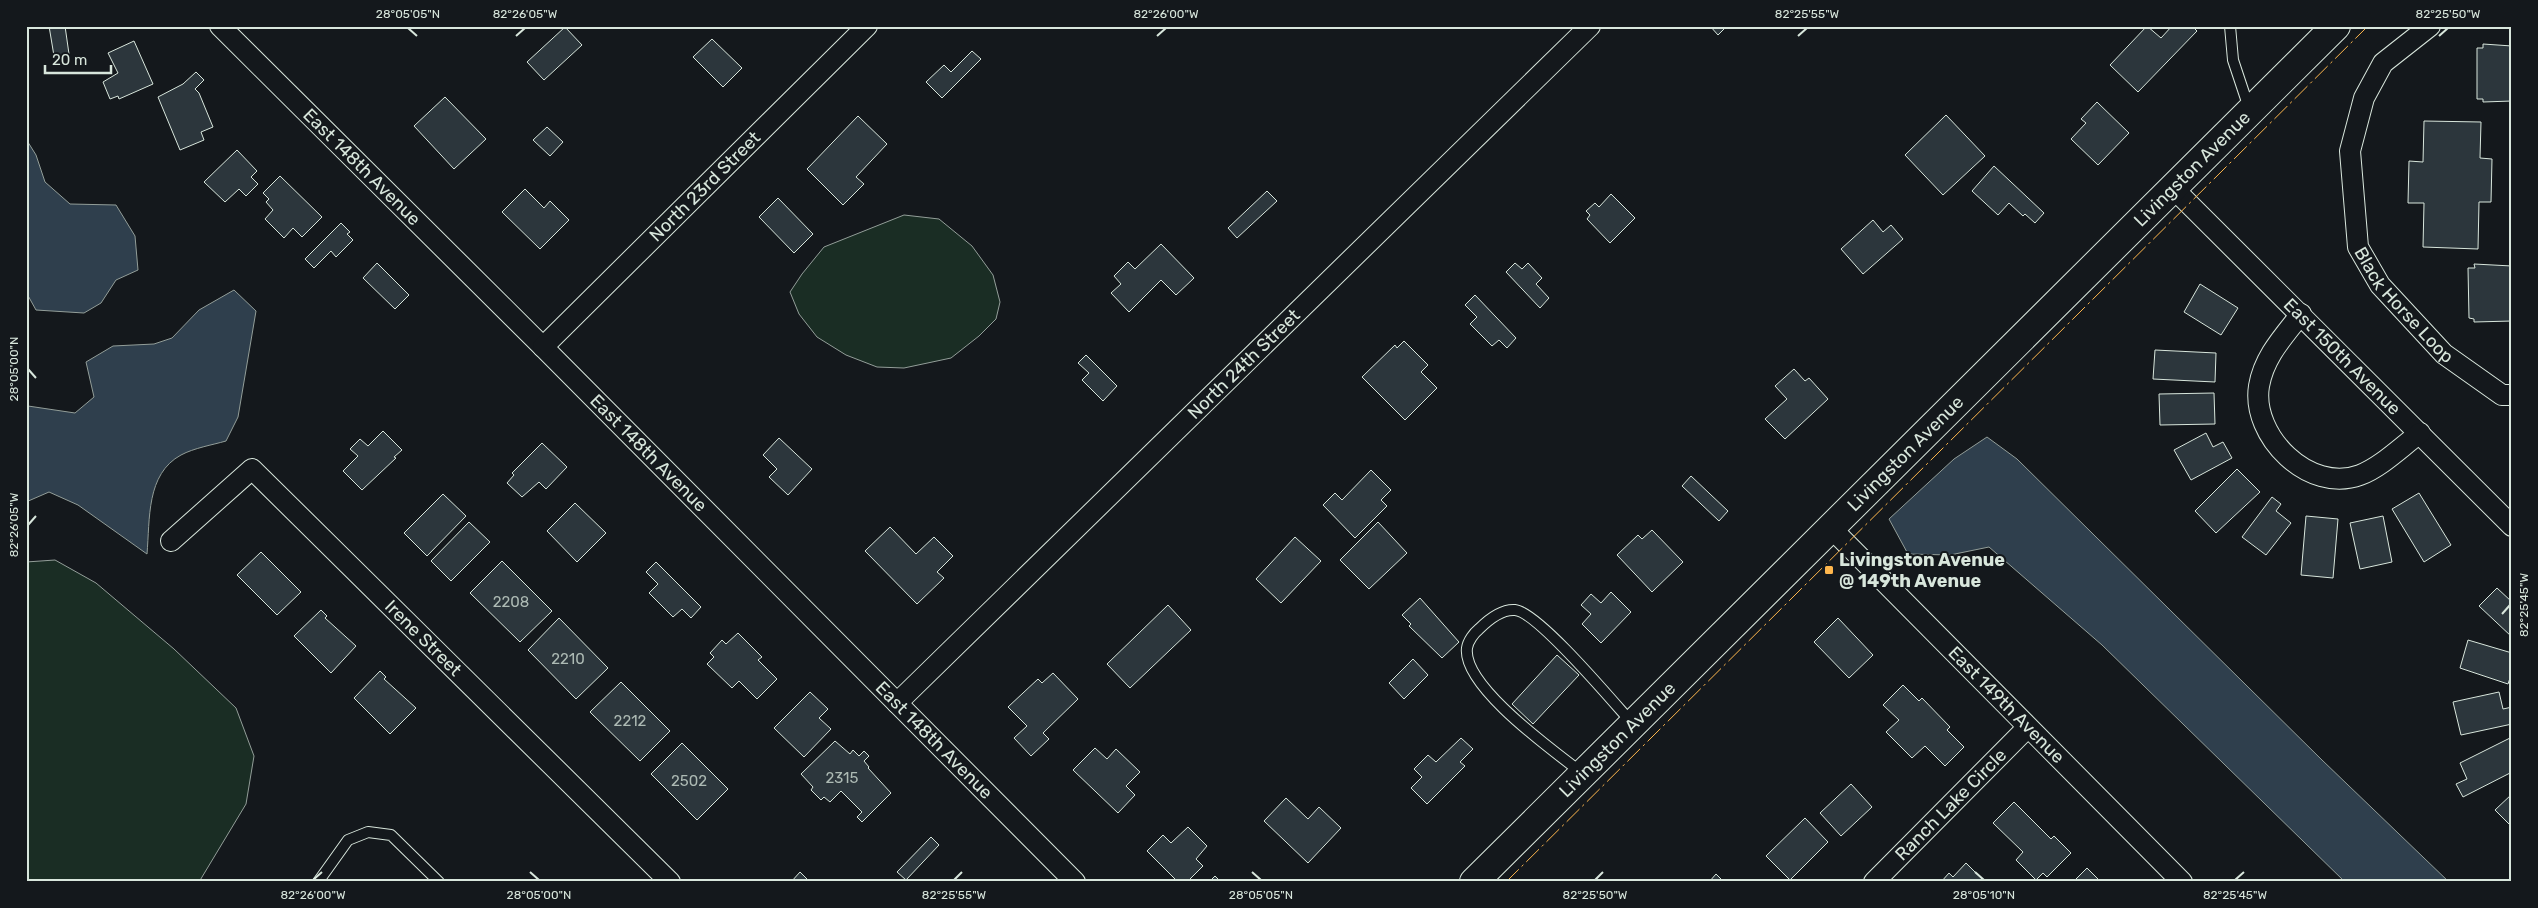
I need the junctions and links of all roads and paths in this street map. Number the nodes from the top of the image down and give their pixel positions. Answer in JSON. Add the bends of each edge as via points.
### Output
{"nodes":[{"id":1,"x":220,"y":26,"type":"edge"},
{"id":2,"x":867,"y":26,"type":"edge"},
{"id":3,"x":2230,"y":26,"type":"edge"},
{"id":4,"x":2336,"y":26,"type":"edge"},
{"id":5,"x":2430,"y":26,"type":"edge"},
{"id":6,"x":1579,"y":30,"type":"edge"},
{"id":7,"x":2250,"y":111,"type":"junction"},
{"id":8,"x":2173,"y":188,"type":"junction"},
{"id":9,"x":2301,"y":314,"type":"junction"},
{"id":10,"x":543,"y":347,"type":"junction"},
{"id":11,"x":2512,"y":395,"type":"edge"},
{"id":12,"x":2420,"y":433,"type":"junction"},
{"id":13,"x":2512,"y":526,"type":"edge"},
{"id":14,"x":1831,"y":528,"type":"junction"},
{"id":15,"x":172,"y":541,"type":"dead end"},
{"id":16,"x":897,"y":703,"type":"junction"},
{"id":17,"x":1633,"y":724,"type":"junction"},
{"id":18,"x":2027,"y":728,"type":"junction"},
{"id":19,"x":1583,"y":774,"type":"junction"},
{"id":20,"x":318,"y":882,"type":"edge"},
{"id":21,"x":439,"y":882,"type":"edge"},
{"id":22,"x":670,"y":882,"type":"edge"},
{"id":23,"x":1075,"y":882,"type":"edge"},
{"id":24,"x":1474,"y":882,"type":"edge"},
{"id":25,"x":1874,"y":882,"type":"edge"},
{"id":26,"x":2182,"y":882,"type":"edge"}],
"edges":[{"from":1,"to":10,"type":"street","name":"East 148th Avenue"},
{"from":2,"to":10,"type":"street","name":"North 23rd Street"},
{"from":3,"to":7,"type":"lane","via":[[2233,60]]},
{"from":4,"to":7,"type":"street","name":"Livingston Avenue"},
{"from":5,"to":11,"type":"street","name":"Black Horse Loop","via":[[2383,63],[2364,98],[2350,151],[2358,247],[2380,285],[2444,354],[2502,395]]},
{"from":6,"to":16,"type":"street","name":"North 24th Street"},
{"from":7,"to":8,"type":"street","name":"Livingston Avenue"},
{"from":8,"to":9,"type":"street","name":"East 150th Avenue"},
{"from":8,"to":14,"type":"street","name":"Livingston Avenue"},
{"from":9,"to":12,"type":"street","name":"East 150th Avenue"},
{"from":9,"to":12,"type":"street","via":[[2272,351],[2263,367],[2259,388],[2260,410],[2269,434],[2280,450],[2320,475],[2341,478],[2360,475]]},
{"from":10,"to":16,"type":"street","name":"East 148th Avenue"},
{"from":12,"to":13,"type":"street","name":"East 150th Avenue"},
{"from":14,"to":17,"type":"street","name":"Livingston Avenue"},
{"from":14,"to":18,"type":"street","name":"East 149th Avenue"},
{"from":15,"to":22,"type":"street","name":"Irene Street","via":[[252,469]]},
{"from":16,"to":23,"type":"street","name":"East 148th Avenue"},
{"from":17,"to":19,"type":"street","name":"Livingston Avenue"},
{"from":17,"to":19,"type":"lane","via":[[1573,657],[1526,615],[1515,610],[1503,612],[1489,619],[1473,634],[1467,647],[1468,658],[1486,692]]},
{"from":18,"to":25,"type":"street","name":"Ranch Lake Circle"},
{"from":18,"to":26,"type":"street","name":"East 149th Avenue"},
{"from":19,"to":24,"type":"street","name":"Livingston Avenue"},
{"from":20,"to":21,"type":"lane","via":[[348,840],[368,832],[391,835]]}]}
